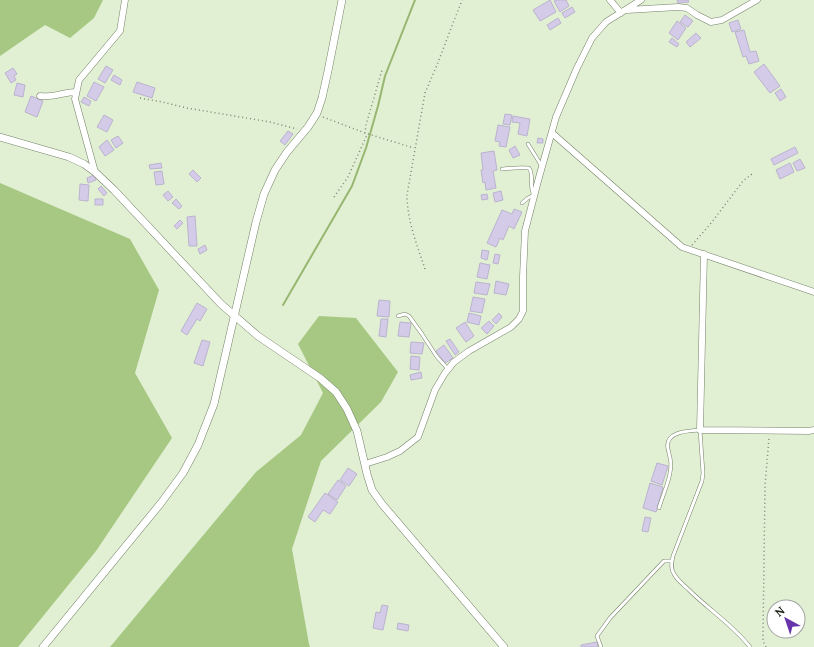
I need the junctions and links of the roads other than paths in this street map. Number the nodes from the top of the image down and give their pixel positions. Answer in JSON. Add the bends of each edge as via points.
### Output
{"nodes":[{"id":1,"x":125,"y":0,"type":"edge"},
{"id":2,"x":342,"y":0,"type":"edge"},
{"id":3,"x":610,"y":0,"type":"edge"},
{"id":4,"x":641,"y":0,"type":"edge"},
{"id":5,"x":757,"y":0,"type":"edge"},
{"id":6,"x":623,"y":12,"type":"junction"},
{"id":7,"x":76,"y":92,"type":"junction"},
{"id":8,"x":40,"y":96,"type":"dead end"},
{"id":9,"x":552,"y":133,"type":"junction"},
{"id":10,"x":0,"y":137,"type":"edge"},
{"id":11,"x":528,"y":144,"type":"dead end"},
{"id":12,"x":542,"y":167,"type":"junction"},
{"id":13,"x":502,"y":169,"type":"dead end"},
{"id":14,"x":95,"y":172,"type":"junction"},
{"id":15,"x":534,"y":195,"type":"junction"},
{"id":16,"x":522,"y":203,"type":"dead end"},
{"id":17,"x":704,"y":254,"type":"junction"},
{"id":18,"x":814,"y":292,"type":"edge"},
{"id":19,"x":234,"y":316,"type":"junction"},
{"id":20,"x":398,"y":316,"type":"dead end"},
{"id":21,"x":448,"y":369,"type":"junction"},
{"id":22,"x":700,"y":430,"type":"junction"},
{"id":23,"x":814,"y":430,"type":"edge"},
{"id":24,"x":364,"y":464,"type":"junction"},
{"id":25,"x":659,"y":508,"type":"dead end"},
{"id":26,"x":672,"y":561,"type":"junction"},
{"id":27,"x":43,"y":647,"type":"edge"},
{"id":28,"x":504,"y":647,"type":"edge"},
{"id":29,"x":601,"y":647,"type":"edge"},
{"id":30,"x":750,"y":647,"type":"edge"}],
"edges":[{"from":1,"to":7,"type":"street","via":[[120,31],[79,80]]},
{"from":2,"to":19,"type":"street","via":[[327,78],[317,113],[275,170],[264,194]]},
{"from":3,"to":6,"type":"street"},
{"from":4,"to":6,"type":"street"},
{"from":5,"to":6,"type":"street","via":[[722,20],[710,22],[688,8],[678,6]]},
{"from":6,"to":9,"type":"street","via":[[606,22],[592,38],[556,117]]},
{"from":7,"to":8,"type":"street"},
{"from":7,"to":14,"type":"street","via":[[75,99]]},
{"from":9,"to":12,"type":"street"},
{"from":9,"to":17,"type":"street","via":[[682,247]]},
{"from":10,"to":14,"type":"street","via":[[69,156]]},
{"from":11,"to":12,"type":"lane"},
{"from":12,"to":15,"type":"street"},
{"from":13,"to":15,"type":"lane","via":[[529,168],[532,172],[531,190]]},
{"from":14,"to":19,"type":"street"},
{"from":15,"to":16,"type":"lane"},
{"from":15,"to":21,"type":"street","via":[[525,231],[524,311],[511,327],[469,351]]},
{"from":17,"to":18,"type":"street"},
{"from":17,"to":22,"type":"street"},
{"from":19,"to":24,"type":"street","via":[[336,392],[357,431]]},
{"from":19,"to":27,"type":"street","via":[[214,404],[198,445],[182,473],[161,503]]},
{"from":20,"to":21,"type":"lane","via":[[409,316]]},
{"from":21,"to":24,"type":"street","via":[[435,390],[418,437],[400,451]]},
{"from":22,"to":23,"type":"street"},
{"from":22,"to":25,"type":"lane","via":[[681,432],[669,439],[667,447],[671,461],[670,474]]},
{"from":22,"to":26,"type":"lane","via":[[702,481]]},
{"from":24,"to":28,"type":"street","via":[[372,490],[382,504]]},
{"from":26,"to":29,"type":"lane","via":[[664,562],[610,618],[597,636]]},
{"from":26,"to":30,"type":"lane","via":[[673,573],[680,581]]}]}
